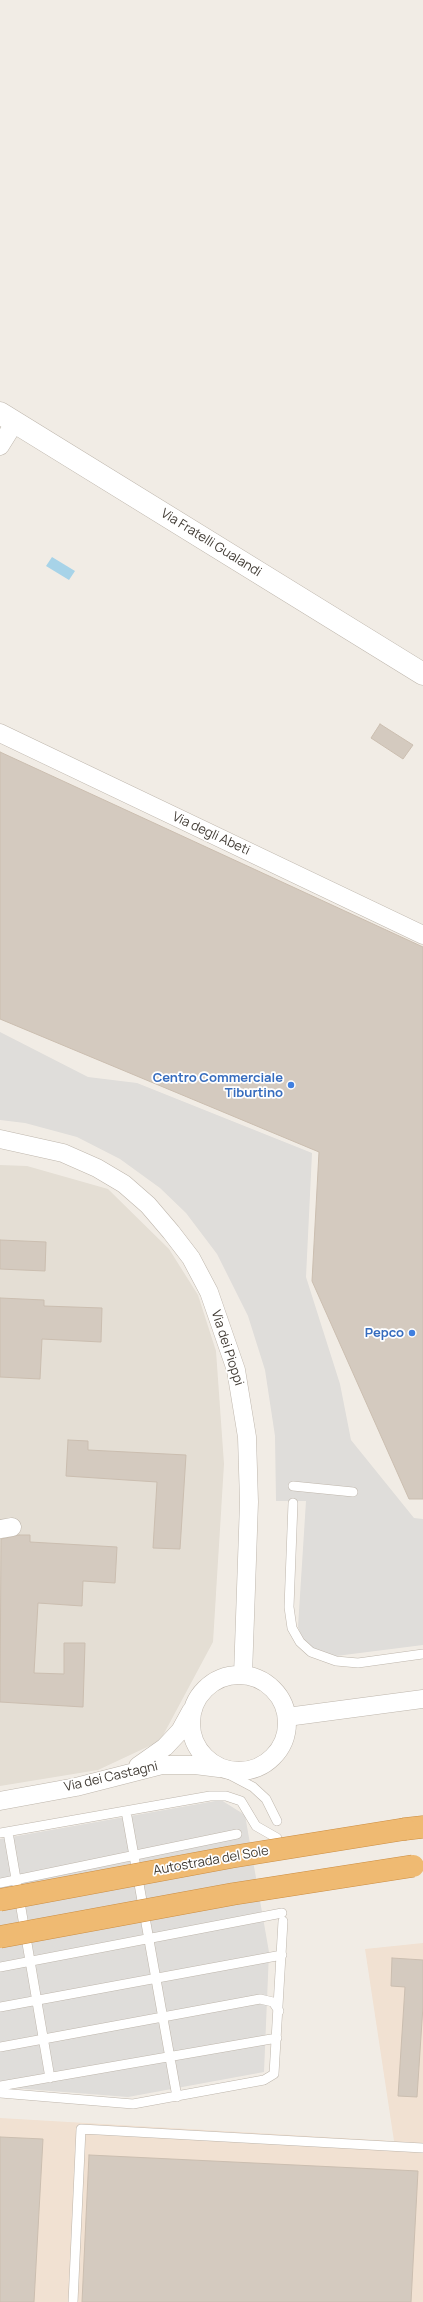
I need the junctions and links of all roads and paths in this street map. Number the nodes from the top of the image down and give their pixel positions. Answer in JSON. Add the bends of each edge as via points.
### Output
{"nodes":[{"id":1,"x":7,"y":418,"type":"edge"},
{"id":2,"x":0,"y":446,"type":"edge"},
{"id":3,"x":423,"y":674,"type":"edge"},
{"id":4,"x":0,"y":733,"type":"edge"},
{"id":5,"x":423,"y":935,"type":"edge"},
{"id":6,"x":0,"y":1139,"type":"edge"},
{"id":7,"x":293,"y":1486,"type":"dead end"},
{"id":8,"x":353,"y":1492,"type":"dead end"},
{"id":9,"x":293,"y":1503,"type":"dead end"},
{"id":10,"x":423,"y":1654,"type":"edge"},
{"id":11,"x":243,"y":1675,"type":"junction"},
{"id":12,"x":423,"y":1699,"type":"edge"},
{"id":13,"x":195,"y":1703,"type":"junction"},
{"id":14,"x":287,"y":1717,"type":"junction"},
{"id":15,"x":219,"y":1768,"type":"junction"},
{"id":16,"x":116,"y":1776,"type":"junction"},
{"id":17,"x":0,"y":1801,"type":"edge"},
{"id":18,"x":126,"y":1811,"type":"junction"},
{"id":19,"x":276,"y":1821,"type":"dead end"},
{"id":20,"x":414,"y":1828,"type":"edge"},
{"id":21,"x":4,"y":1833,"type":"edge"},
{"id":22,"x":237,"y":1834,"type":"dead end"},
{"id":23,"x":277,"y":1838,"type":"dead end"},
{"id":24,"x":134,"y":1855,"type":"junction"},
{"id":25,"x":418,"y":1865,"type":"edge"},
{"id":26,"x":17,"y":1880,"type":"junction"},
{"id":27,"x":0,"y":1883,"type":"edge"},
{"id":28,"x":0,"y":1900,"type":"edge"},
{"id":29,"x":0,"y":1937,"type":"edge"},
{"id":30,"x":150,"y":1939,"type":"junction"},
{"id":31,"x":282,"y":1955,"type":"junction"},
{"id":32,"x":31,"y":1961,"type":"junction"},
{"id":33,"x":0,"y":1967,"type":"edge"},
{"id":34,"x":157,"y":1978,"type":"junction"},
{"id":35,"x":37,"y":2000,"type":"junction"},
{"id":36,"x":0,"y":2007,"type":"edge"},
{"id":37,"x":279,"y":2011,"type":"junction"},
{"id":38,"x":164,"y":2017,"type":"junction"},
{"id":39,"x":44,"y":2038,"type":"junction"},
{"id":40,"x":277,"y":2038,"type":"junction"},
{"id":41,"x":0,"y":2047,"type":"edge"},
{"id":42,"x":170,"y":2057,"type":"junction"},
{"id":43,"x":50,"y":2078,"type":"junction"},
{"id":44,"x":0,"y":2086,"type":"edge"},
{"id":45,"x":0,"y":2093,"type":"edge"},
{"id":46,"x":177,"y":2097,"type":"junction"},
{"id":47,"x":423,"y":2148,"type":"edge"},
{"id":48,"x":72,"y":2302,"type":"edge"}],
"edges":[{"from":1,"to":2,"type":"street"},
{"from":1,"to":3,"type":"street","name":"Via Fratelli Gualandi"},
{"from":4,"to":5,"type":"street","name":"Via degli Abeti"},
{"from":6,"to":11,"type":"street","name":"Via dei Pioppi","via":[[63,1153],[97,1168],[124,1184],[148,1205],[171,1232],[191,1258],[209,1292],[236,1370],[248,1437],[250,1502]]},
{"from":7,"to":8,"type":"lane"},
{"from":9,"to":10,"type":"lane","via":[[289,1607],[292,1628],[300,1642],[311,1652],[336,1661],[358,1663]]},
{"from":11,"to":13,"type":"street","name":"Via dei Castagni","via":[[228,1676],[215,1682],[203,1691]]},
{"from":11,"to":14,"type":"street","name":"Via dei Castagni","via":[[259,1679],[272,1688],[282,1701]]},
{"from":12,"to":14,"type":"street"},
{"from":13,"to":15,"type":"street","name":"Via dei Castagni","via":[[191,1718],[192,1734],[198,1749]]},
{"from":13,"to":16,"type":"street","via":[[180,1731],[165,1747],[146,1762]]},
{"from":14,"to":15,"type":"street","name":"Via dei Castagni","via":[[283,1743],[267,1763],[246,1771]]},
{"from":15,"to":16,"type":"street","name":"Via dei Castagni","via":[[189,1764],[162,1765]]},
{"from":15,"to":19,"type":"lane","via":[[253,1787],[266,1799]]},
{"from":16,"to":17,"type":"street","name":"Via dei Castagni","via":[[76,1787]]},
{"from":18,"to":21,"type":"lane"},
{"from":18,"to":23,"type":"lane","via":[[210,1796],[233,1797],[247,1808],[256,1826]]},
{"from":18,"to":24,"type":"lane"},
{"from":20,"to":28,"type":"highway","name":"Autostrada del Sole","bridge":true,"via":[[231,1857]]},
{"from":21,"to":26,"type":"lane"},
{"from":22,"to":24,"type":"lane"},
{"from":24,"to":26,"type":"lane"},
{"from":24,"to":30,"type":"lane"},
{"from":25,"to":29,"type":"highway","bridge":true,"via":[[233,1894]]},
{"from":26,"to":27,"type":"lane"},
{"from":26,"to":32,"type":"lane"},
{"from":30,"to":31,"type":"lane","via":[[283,1917]]},
{"from":30,"to":32,"type":"lane"},
{"from":30,"to":34,"type":"lane"},
{"from":31,"to":34,"type":"lane"},
{"from":31,"to":37,"type":"lane"},
{"from":32,"to":33,"type":"lane"},
{"from":32,"to":35,"type":"lane"},
{"from":34,"to":35,"type":"lane"},
{"from":34,"to":38,"type":"lane"},
{"from":35,"to":36,"type":"lane"},
{"from":35,"to":39,"type":"lane"},
{"from":37,"to":38,"type":"lane","via":[[273,2002],[260,1999]]},
{"from":37,"to":40,"type":"lane"},
{"from":38,"to":39,"type":"lane"},
{"from":38,"to":42,"type":"lane"},
{"from":39,"to":41,"type":"lane"},
{"from":39,"to":43,"type":"lane"},
{"from":40,"to":42,"type":"lane"},
{"from":40,"to":46,"type":"lane","via":[[274,2074],[264,2080]]},
{"from":42,"to":43,"type":"lane"},
{"from":42,"to":46,"type":"lane"},
{"from":43,"to":44,"type":"lane"},
{"from":45,"to":46,"type":"lane","via":[[133,2104]]},
{"from":47,"to":48,"type":"lane","via":[[81,2129]]}]}
